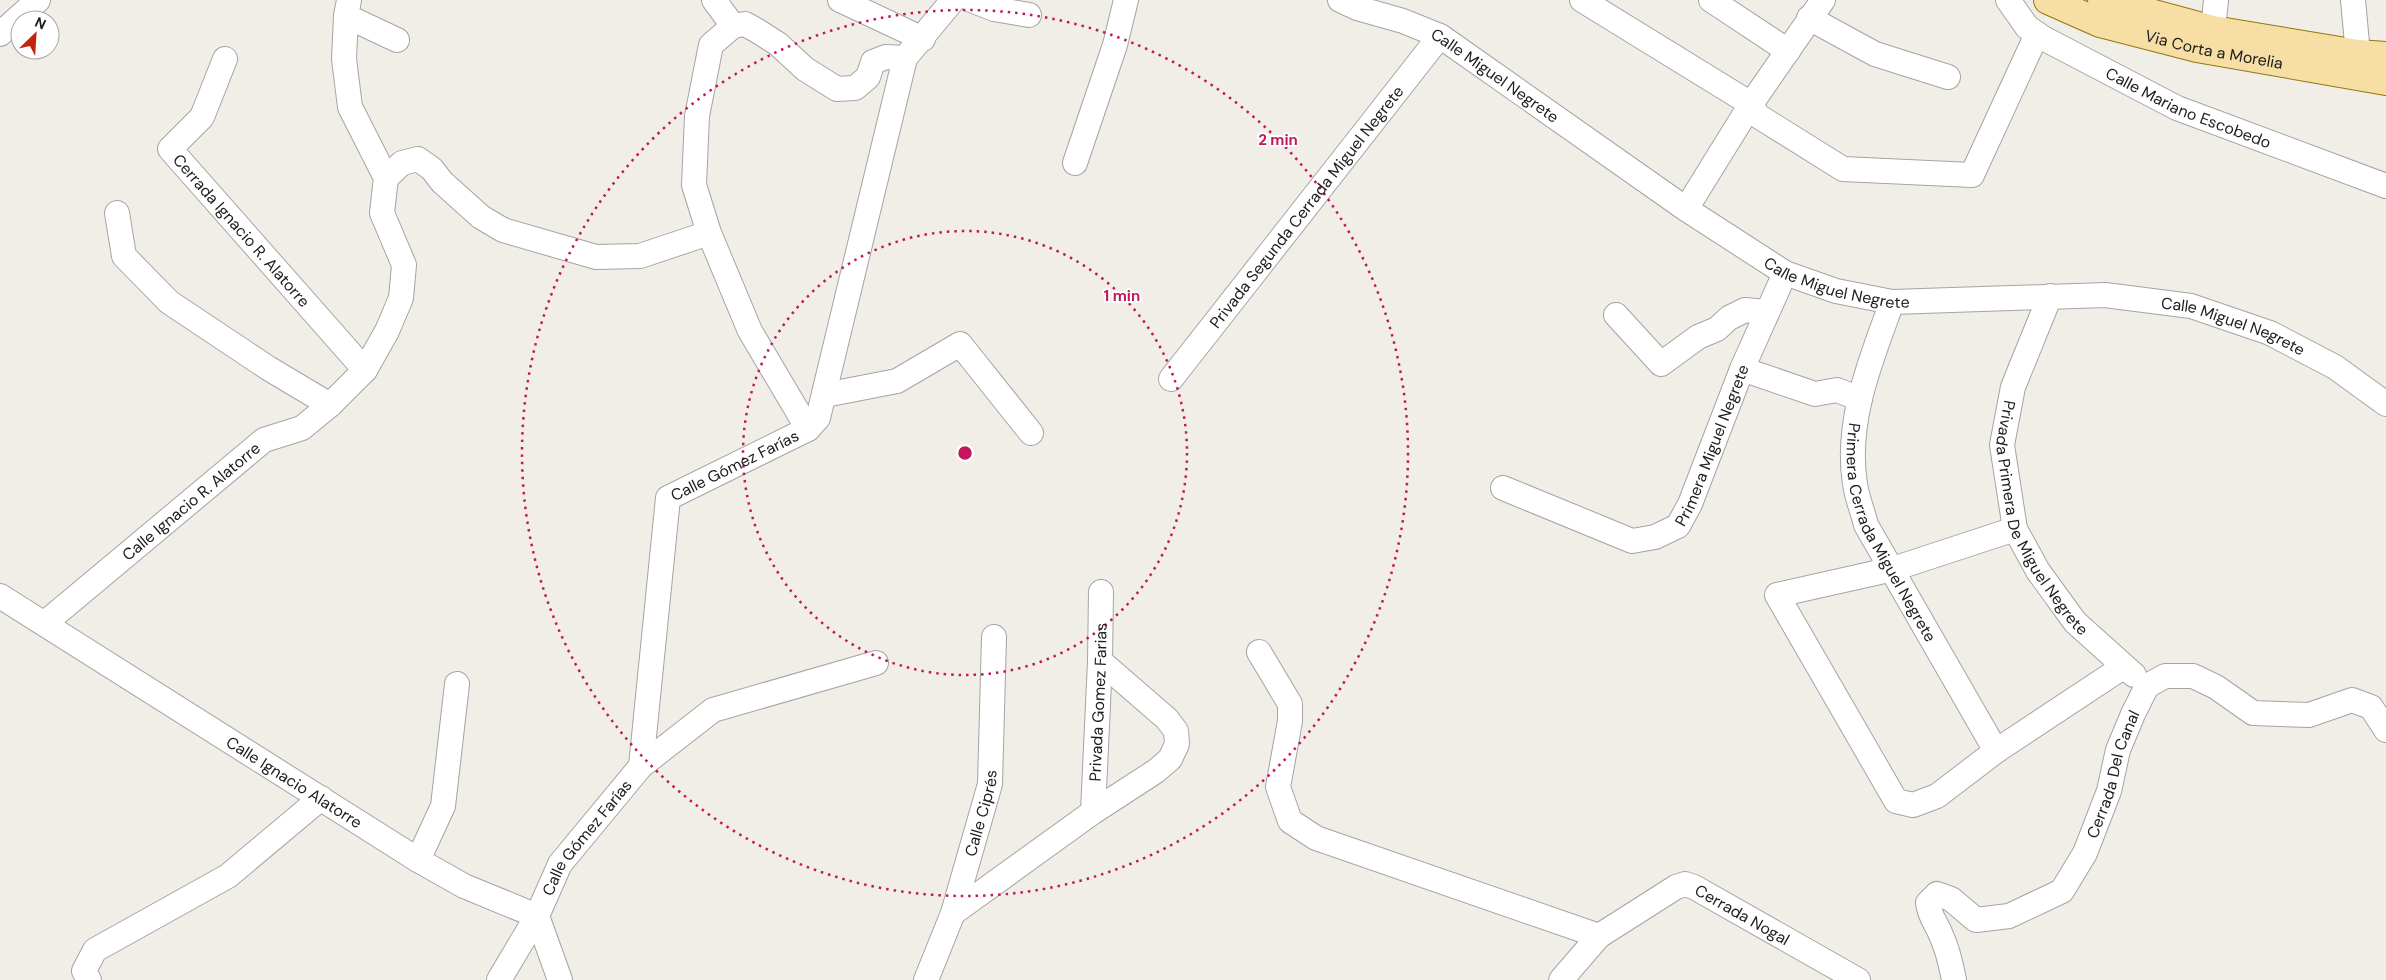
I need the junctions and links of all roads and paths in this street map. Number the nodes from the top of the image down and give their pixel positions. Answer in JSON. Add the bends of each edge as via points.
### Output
{"nodes":[{"id":1,"x":38,"y":0,"type":"edge"},
{"id":2,"x":714,"y":0,"type":"edge"},
{"id":3,"x":840,"y":0,"type":"edge"},
{"id":4,"x":953,"y":0,"type":"edge"},
{"id":5,"x":971,"y":0,"type":"edge"},
{"id":6,"x":1126,"y":0,"type":"edge"},
{"id":7,"x":1340,"y":0,"type":"edge"},
{"id":8,"x":1582,"y":0,"type":"edge"},
{"id":9,"x":1711,"y":0,"type":"edge"},
{"id":10,"x":2008,"y":0,"type":"edge"},
{"id":11,"x":2048,"y":0,"type":"edge"},
{"id":12,"x":2102,"y":0,"type":"edge"},
{"id":13,"x":2216,"y":0,"type":"edge"},
{"id":14,"x":2353,"y":0,"type":"edge"},
{"id":15,"x":347,"y":8,"type":"edge"},
{"id":16,"x":1816,"y":9,"type":"edge"},
{"id":17,"x":1029,"y":15,"type":"dead end"},
{"id":18,"x":733,"y":26,"type":"junction"},
{"id":19,"x":2213,"y":30,"type":"junction"},
{"id":20,"x":0,"y":34,"type":"edge"},
{"id":21,"x":2037,"y":34,"type":"junction"},
{"id":22,"x":1440,"y":36,"type":"junction"},
{"id":23,"x":923,"y":39,"type":"junction"},
{"id":24,"x":397,"y":40,"type":"dead end"},
{"id":25,"x":1788,"y":51,"type":"junction"},
{"id":26,"x":2358,"y":54,"type":"junction"},
{"id":27,"x":2386,"y":56,"type":"edge"},
{"id":28,"x":905,"y":58,"type":"junction"},
{"id":29,"x":225,"y":59,"type":"dead end"},
{"id":30,"x":1948,"y":77,"type":"dead end"},
{"id":31,"x":2386,"y":82,"type":"edge"},
{"id":32,"x":1751,"y":104,"type":"junction"},
{"id":33,"x":1075,"y":163,"type":"dead end"},
{"id":34,"x":386,"y":178,"type":"junction"},
{"id":35,"x":2386,"y":186,"type":"edge"},
{"id":36,"x":1686,"y":209,"type":"junction"},
{"id":37,"x":117,"y":213,"type":"dead end"},
{"id":38,"x":709,"y":233,"type":"junction"},
{"id":39,"x":1785,"y":273,"type":"junction"},
{"id":40,"x":2050,"y":296,"type":"junction"},
{"id":41,"x":1892,"y":302,"type":"junction"},
{"id":42,"x":1766,"y":312,"type":"junction"},
{"id":43,"x":1616,"y":315,"type":"dead end"},
{"id":44,"x":1742,"y":369,"type":"junction"},
{"id":45,"x":365,"y":370,"type":"junction"},
{"id":46,"x":1171,"y":379,"type":"dead end"},
{"id":47,"x":825,"y":395,"type":"junction"},
{"id":48,"x":1860,"y":399,"type":"junction"},
{"id":49,"x":2386,"y":404,"type":"edge"},
{"id":50,"x":330,"y":405,"type":"junction"},
{"id":51,"x":808,"y":428,"type":"junction"},
{"id":52,"x":1031,"y":433,"type":"dead end"},
{"id":53,"x":1503,"y":488,"type":"dead end"},
{"id":54,"x":2015,"y":529,"type":"junction"},
{"id":55,"x":1893,"y":569,"type":"junction"},
{"id":56,"x":1101,"y":592,"type":"dead end"},
{"id":57,"x":0,"y":596,"type":"edge"},
{"id":58,"x":45,"y":623,"type":"junction"},
{"id":59,"x":994,"y":637,"type":"dead end"},
{"id":60,"x":1259,"y":652,"type":"dead end"},
{"id":61,"x":1100,"y":661,"type":"junction"},
{"id":62,"x":876,"y":664,"type":"dead end"},
{"id":63,"x":2124,"y":667,"type":"junction"},
{"id":64,"x":457,"y":684,"type":"dead end"},
{"id":65,"x":2148,"y":686,"type":"junction"},
{"id":66,"x":2386,"y":730,"type":"edge"},
{"id":67,"x":1996,"y":751,"type":"junction"},
{"id":68,"x":641,"y":766,"type":"junction"},
{"id":69,"x":321,"y":798,"type":"junction"},
{"id":70,"x":1093,"y":812,"type":"junction"},
{"id":71,"x":418,"y":860,"type":"junction"},
{"id":72,"x":952,"y":912,"type":"junction"},
{"id":73,"x":537,"y":916,"type":"junction"},
{"id":74,"x":1600,"y":936,"type":"junction"},
{"id":75,"x":929,"y":979,"type":"edge"},
{"id":76,"x":89,"y":980,"type":"edge"},
{"id":77,"x":500,"y":980,"type":"edge"},
{"id":78,"x":560,"y":980,"type":"edge"},
{"id":79,"x":1561,"y":980,"type":"edge"},
{"id":80,"x":1858,"y":980,"type":"edge"},
{"id":81,"x":1954,"y":980,"type":"edge"}],
"edges":[{"from":1,"to":20,"type":"street"},
{"from":2,"to":18,"type":"street"},
{"from":3,"to":23,"type":"street"},
{"from":4,"to":23,"type":"street"},
{"from":5,"to":17,"type":"street","via":[[994,10]]},
{"from":6,"to":33,"type":"street","via":[[1115,45]]},
{"from":7,"to":22,"type":"street","name":"Calle Miguel Negrete"},
{"from":8,"to":32,"type":"street"},
{"from":9,"to":25,"type":"street"},
{"from":10,"to":21,"type":"street","name":"Calle Mariano Escobedo","via":[[2027,27]]},
{"from":11,"to":31,"type":"main road","name":"Via Corta a Morelia","via":[[2100,23],[2197,48]]},
{"from":12,"to":19,"type":"main road","name":"Via Corta a Morelia"},
{"from":13,"to":19,"type":"street"},
{"from":14,"to":26,"type":"street"},
{"from":15,"to":24,"type":"street"},
{"from":15,"to":34,"type":"street","via":[[344,59],[350,107]]},
{"from":16,"to":25,"type":"street"},
{"from":16,"to":30,"type":"street","via":[[1875,54]]},
{"from":18,"to":28,"type":"street","via":[[745,24],[756,30],[837,89],[855,88],[868,77],[873,62],[886,57]]},
{"from":18,"to":38,"type":"street","via":[[711,45],[697,116],[694,186]]},
{"from":19,"to":26,"type":"main road","name":"Via Corta a Morelia"},
{"from":21,"to":32,"type":"street","via":[[1972,175],[1843,170],[1758,116]]},
{"from":21,"to":35,"type":"street","name":"Calle Mariano Escobedo","via":[[2177,108]]},
{"from":22,"to":36,"type":"street","name":"Calle Miguel Negrete"},
{"from":22,"to":46,"type":"street","name":"Privada Segunda Cerrada Miguel Negrete"},
{"from":23,"to":28,"type":"street"},
{"from":25,"to":32,"type":"street"},
{"from":26,"to":27,"type":"main road","name":"Via Corta a Morelia"},
{"from":28,"to":47,"type":"street","name":"Calle Gómez Farías"},
{"from":29,"to":45,"type":"street","name":"Cerrada Ignacio R. Alatorre","via":[[202,117],[170,149]]},
{"from":32,"to":36,"type":"street"},
{"from":34,"to":38,"type":"street","via":[[402,162],[418,159],[488,222],[503,230],[596,257],[640,256]]},
{"from":34,"to":45,"type":"street","name":"Calle Ignacio R. Alatorre","via":[[382,214],[404,265],[401,298],[388,331]]},
{"from":36,"to":39,"type":"street","name":"Calle Miguel Negrete"},
{"from":37,"to":50,"type":"street","via":[[124,256],[169,302]]},
{"from":38,"to":51,"type":"street","via":[[750,331]]},
{"from":39,"to":41,"type":"street","name":"Calle Miguel Negrete","via":[[1836,290]]},
{"from":39,"to":42,"type":"street","name":"Primera Miguel Negrete"},
{"from":40,"to":41,"type":"street","name":"Calle Miguel Negrete"},
{"from":40,"to":49,"type":"street","name":"Calle Miguel Negrete","via":[[2105,295],[2191,306],[2270,333],[2334,367]]},
{"from":40,"to":54,"type":"street","name":"Privada Primera De Miguel Negrete","via":[[2013,387],[2002,445]]},
{"from":41,"to":48,"type":"street","name":"Primera Cerrada Miguel Negrete"},
{"from":42,"to":43,"type":"street","via":[[1745,310],[1717,329],[1698,337],[1661,364]]},
{"from":42,"to":44,"type":"street","name":"Primera Miguel Negrete"},
{"from":44,"to":48,"type":"street","via":[[1815,394],[1837,390]]},
{"from":44,"to":53,"type":"street","name":"Primera Miguel Negrete","via":[[1690,504],[1678,526],[1656,537],[1632,540]]},
{"from":45,"to":50,"type":"street","name":"Calle Ignacio R. Alatorre"},
{"from":47,"to":51,"type":"street","name":"Calle Gómez Farías","via":[[818,418]]},
{"from":47,"to":52,"type":"street","via":[[897,381],[960,344]]},
{"from":48,"to":55,"type":"street","name":"Primera Cerrada Miguel Negrete","via":[[1853,441],[1855,484],[1866,525]]},
{"from":50,"to":58,"type":"street","name":"Calle Ignacio R. Alatorre","via":[[302,428],[264,440]]},
{"from":51,"to":68,"type":"street","name":"Calle Gómez Farías","via":[[668,498]]},
{"from":54,"to":55,"type":"street"},
{"from":54,"to":63,"type":"street","name":"Privada Primera De Miguel Negrete","via":[[2038,571],[2075,622]]},
{"from":55,"to":67,"type":"street","name":"Primera Cerrada Miguel Negrete"},
{"from":55,"to":67,"type":"street","via":[[1777,595],[1896,801],[1913,805],[1937,796]]},
{"from":56,"to":61,"type":"street","name":"Privada Gomez Farias"},
{"from":57,"to":58,"type":"street","name":"Calle Ignacio Alatorre"},
{"from":58,"to":69,"type":"street","name":"Calle Ignacio Alatorre"},
{"from":59,"to":72,"type":"street","name":"Calle Ciprés","via":[[990,784]]},
{"from":60,"to":74,"type":"street","via":[[1290,704],[1278,787],[1290,821],[1316,838]]},
{"from":61,"to":70,"type":"street","name":"Privada Gomez Farias"},
{"from":61,"to":70,"type":"street","via":[[1167,719],[1176,731],[1177,744],[1170,759],[1156,771]]},
{"from":62,"to":68,"type":"street","via":[[713,710]]},
{"from":63,"to":65,"type":"street","name":"Privada Primera De Miguel Negrete"},
{"from":63,"to":67,"type":"street"},
{"from":64,"to":71,"type":"street","via":[[444,806]]},
{"from":65,"to":66,"type":"street","via":[[2165,676],[2193,676],[2216,687],[2253,713],[2309,715],[2352,700],[2371,707]]},
{"from":65,"to":81,"type":"street","name":"Cerrada Del Canal","via":[[2132,714],[2118,750],[2109,792],[2086,853],[2062,891],[2009,916],[1976,920],[1938,894],[1928,903],[1930,917],[1950,956]]},
{"from":68,"to":73,"type":"street","name":"Calle Gómez Farías","via":[[560,864]]},
{"from":69,"to":71,"type":"street","name":"Calle Ignacio Alatorre"},
{"from":69,"to":76,"type":"street","via":[[228,876],[95,950],[84,970]]},
{"from":70,"to":72,"type":"street"},
{"from":71,"to":73,"type":"street","name":"Calle Ignacio Alatorre","via":[[464,886]]},
{"from":72,"to":75,"type":"street","name":"Calle Ciprés"},
{"from":73,"to":77,"type":"street","name":"Calle Gómez Farías"},
{"from":73,"to":78,"type":"street"},
{"from":74,"to":79,"type":"street","name":"Cerrada Nogal"},
{"from":74,"to":80,"type":"street","name":"Cerrada Nogal","via":[[1685,884]]}]}
